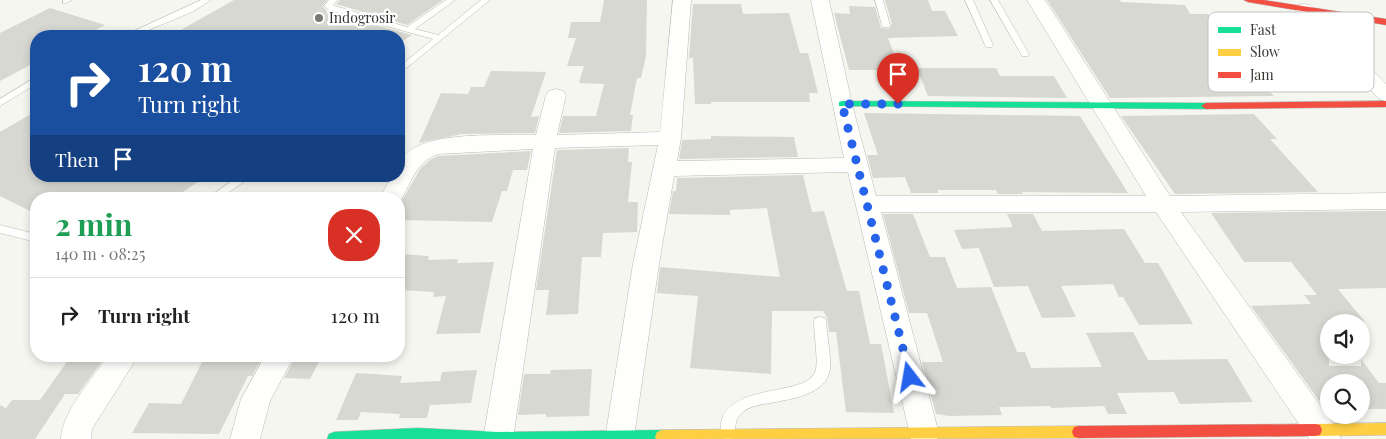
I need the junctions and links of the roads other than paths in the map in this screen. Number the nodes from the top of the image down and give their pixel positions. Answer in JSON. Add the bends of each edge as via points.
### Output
{"nodes":[{"id":1,"x":207,"y":0,"type":"edge"},
{"id":2,"x":334,"y":0,"type":"edge"},
{"id":3,"x":451,"y":0,"type":"edge"},
{"id":4,"x":486,"y":0,"type":"edge"},
{"id":5,"x":682,"y":0,"type":"edge"},
{"id":6,"x":820,"y":0,"type":"edge"},
{"id":7,"x":879,"y":0,"type":"edge"},
{"id":8,"x":969,"y":0,"type":"edge"},
{"id":9,"x":994,"y":0,"type":"edge"},
{"id":10,"x":1036,"y":0,"type":"edge"},
{"id":11,"x":1248,"y":0,"type":"edge"},
{"id":12,"x":1305,"y":4,"type":"edge"},
{"id":13,"x":1341,"y":12,"type":"edge"},
{"id":14,"x":1386,"y":12,"type":"edge"},
{"id":15,"x":886,"y":25,"type":"dead end"},
{"id":16,"x":142,"y":30,"type":"edge"},
{"id":17,"x":408,"y":30,"type":"junction"},
{"id":18,"x":440,"y":38,"type":"junction"},
{"id":19,"x":989,"y":46,"type":"dead end"},
{"id":20,"x":1025,"y":54,"type":"dead end"},
{"id":21,"x":405,"y":66,"type":"edge"},
{"id":22,"x":1374,"y":82,"type":"edge"},
{"id":23,"x":30,"y":84,"type":"edge"},
{"id":24,"x":556,"y":95,"type":"dead end"},
{"id":25,"x":1386,"y":95,"type":"edge"},
{"id":26,"x":0,"y":102,"type":"edge"},
{"id":27,"x":842,"y":104,"type":"junction"},
{"id":28,"x":1386,"y":104,"type":"edge"},
{"id":29,"x":1103,"y":107,"type":"junction"},
{"id":30,"x":670,"y":138,"type":"junction"},
{"id":31,"x":545,"y":142,"type":"junction"},
{"id":32,"x":858,"y":165,"type":"junction"},
{"id":33,"x":664,"y":169,"type":"junction"},
{"id":34,"x":405,"y":173,"type":"edge"},
{"id":35,"x":238,"y":182,"type":"edge"},
{"id":36,"x":222,"y":192,"type":"edge"},
{"id":37,"x":1386,"y":201,"type":"edge"},
{"id":38,"x":868,"y":204,"type":"junction"},
{"id":39,"x":1163,"y":204,"type":"junction"},
{"id":40,"x":0,"y":229,"type":"edge"},
{"id":41,"x":30,"y":236,"type":"edge"},
{"id":42,"x":820,"y":322,"type":"dead end"},
{"id":43,"x":120,"y":362,"type":"edge"},
{"id":44,"x":277,"y":362,"type":"edge"},
{"id":45,"x":1386,"y":429,"type":"edge"},
{"id":46,"x":924,"y":434,"type":"junction"},
{"id":47,"x":1322,"y":434,"type":"edge"},
{"id":48,"x":1158,"y":435,"type":"edge"},
{"id":49,"x":728,"y":436,"type":"junction"},
{"id":50,"x":619,"y":437,"type":"junction"},
{"id":51,"x":987,"y":437,"type":"edge"},
{"id":52,"x":76,"y":439,"type":"edge"},
{"id":53,"x":245,"y":439,"type":"edge"},
{"id":54,"x":334,"y":439,"type":"edge"},
{"id":55,"x":498,"y":439,"type":"edge"}],
"edges":[{"from":1,"to":16,"type":"lane"},
{"from":2,"to":17,"type":"lane","via":[[328,6]]},
{"from":3,"to":17,"type":"lane"},
{"from":4,"to":18,"type":"lane"},
{"from":5,"to":30,"type":"street"},
{"from":6,"to":27,"type":"street"},
{"from":7,"to":15,"type":"lane"},
{"from":8,"to":19,"type":"lane"},
{"from":9,"to":20,"type":"lane"},
{"from":10,"to":29,"type":"street"},
{"from":11,"to":12,"type":"main road"},
{"from":12,"to":13,"type":"main road"},
{"from":12,"to":14,"type":"main road"},
{"from":17,"to":18,"type":"lane"},
{"from":18,"to":21,"type":"lane"},
{"from":22,"to":25,"type":"street"},
{"from":23,"to":26,"type":"lane"},
{"from":24,"to":31,"type":"street"},
{"from":27,"to":29,"type":"main road"},
{"from":27,"to":32,"type":"street"},
{"from":28,"to":29,"type":"main road"},
{"from":29,"to":39,"type":"street"},
{"from":30,"to":31,"type":"street"},
{"from":30,"to":33,"type":"street"},
{"from":31,"to":34,"type":"street","via":[[424,148]]},
{"from":31,"to":55,"type":"street"},
{"from":32,"to":33,"type":"street"},
{"from":32,"to":38,"type":"street"},
{"from":33,"to":50,"type":"street"},
{"from":35,"to":36,"type":"lane"},
{"from":37,"to":39,"type":"street"},
{"from":38,"to":39,"type":"street"},
{"from":38,"to":46,"type":"street"},
{"from":39,"to":47,"type":"street"},
{"from":40,"to":41,"type":"lane"},
{"from":42,"to":49,"type":"lane","via":[[821,377],[815,384],[801,390],[736,408],[729,420]]},
{"from":43,"to":52,"type":"street","via":[[81,420]]},
{"from":44,"to":53,"type":"street","via":[[256,400]]},
{"from":45,"to":47,"type":"main road"},
{"from":46,"to":49,"type":"main road"},
{"from":46,"to":51,"type":"main road"},
{"from":47,"to":48,"type":"main road"},
{"from":48,"to":51,"type":"main road"},
{"from":49,"to":50,"type":"main road"},
{"from":50,"to":55,"type":"main road"},
{"from":54,"to":55,"type":"main road","via":[[418,435]]}]}
